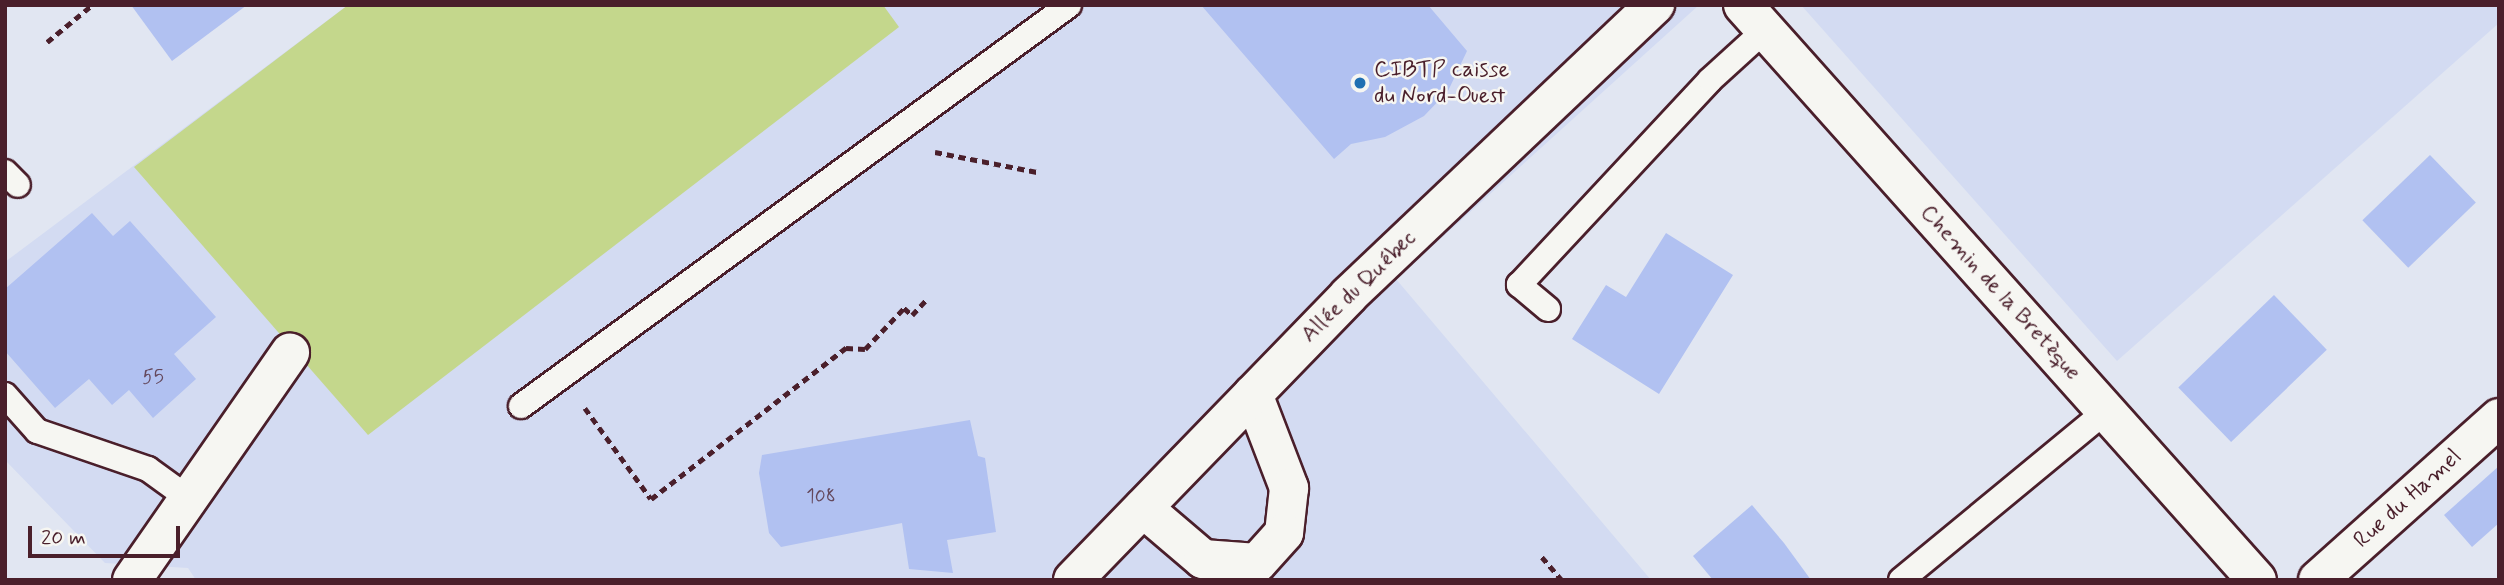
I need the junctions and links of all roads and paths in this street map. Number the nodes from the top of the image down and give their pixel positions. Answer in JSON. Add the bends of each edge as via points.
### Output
{"nodes":[{"id":1,"x":92,"y":5,"type":"edge"},
{"id":2,"x":1069,"y":5,"type":"edge"},
{"id":3,"x":1655,"y":5,"type":"edge"},
{"id":4,"x":1754,"y":17,"type":"edge"},
{"id":5,"x":47,"y":42,"type":"dead end"},
{"id":6,"x":908,"y":123,"type":"junction"},
{"id":7,"x":1037,"y":172,"type":"dead end"},
{"id":8,"x":927,"y":299,"type":"dead end"},
{"id":9,"x":1548,"y":309,"type":"dead end"},
{"id":10,"x":290,"y":353,"type":"dead end"},
{"id":11,"x":562,"y":376,"type":"junction"},
{"id":12,"x":1253,"y":394,"type":"junction"},
{"id":13,"x":5,"y":395,"type":"edge"},
{"id":14,"x":520,"y":406,"type":"dead end"},
{"id":15,"x":2106,"y":411,"type":"junction"},
{"id":16,"x":2499,"y":418,"type":"edge"},
{"id":17,"x":188,"y":498,"type":"junction"},
{"id":18,"x":1143,"y":508,"type":"junction"},
{"id":19,"x":1542,"y":557,"type":"dead end"},
{"id":20,"x":1259,"y":571,"type":"edge"},
{"id":21,"x":132,"y":580,"type":"edge"},
{"id":22,"x":1073,"y":580,"type":"edge"},
{"id":23,"x":1562,"y":580,"type":"edge"},
{"id":24,"x":1902,"y":580,"type":"edge"},
{"id":25,"x":2257,"y":580,"type":"edge"},
{"id":26,"x":2318,"y":580,"type":"edge"}],
"edges":[{"from":1,"to":5,"type":"path"},
{"from":2,"to":6,"type":"lane"},
{"from":3,"to":12,"type":"street","name":"Allée du Québec","via":[[1349,295]]},
{"from":4,"to":9,"type":"lane","via":[[1710,79],[1519,285]]},
{"from":4,"to":15,"type":"street","name":"Chemin de la Bretèque"},
{"from":6,"to":7,"type":"path","via":[[937,155]]},
{"from":6,"to":11,"type":"lane"},
{"from":8,"to":11,"type":"path","via":[[912,315],[904,308],[865,349],[846,348],[651,499]]},
{"from":10,"to":17,"type":"street"},
{"from":11,"to":14,"type":"lane"},
{"from":12,"to":18,"type":"street","name":"Allée du Québec"},
{"from":12,"to":20,"type":"street","via":[[1289,488],[1284,533]]},
{"from":13,"to":17,"type":"lane","via":[[37,431],[148,469]]},
{"from":15,"to":24,"type":"lane"},
{"from":15,"to":25,"type":"street","name":"Chemin de la Bretèque"},
{"from":16,"to":26,"type":"street","name":"Rue du Hamel"},
{"from":17,"to":21,"type":"street"},
{"from":18,"to":20,"type":"street","via":[[1203,559]]},
{"from":18,"to":22,"type":"street","name":"Allée du Québec"},
{"from":19,"to":23,"type":"path"}]}
